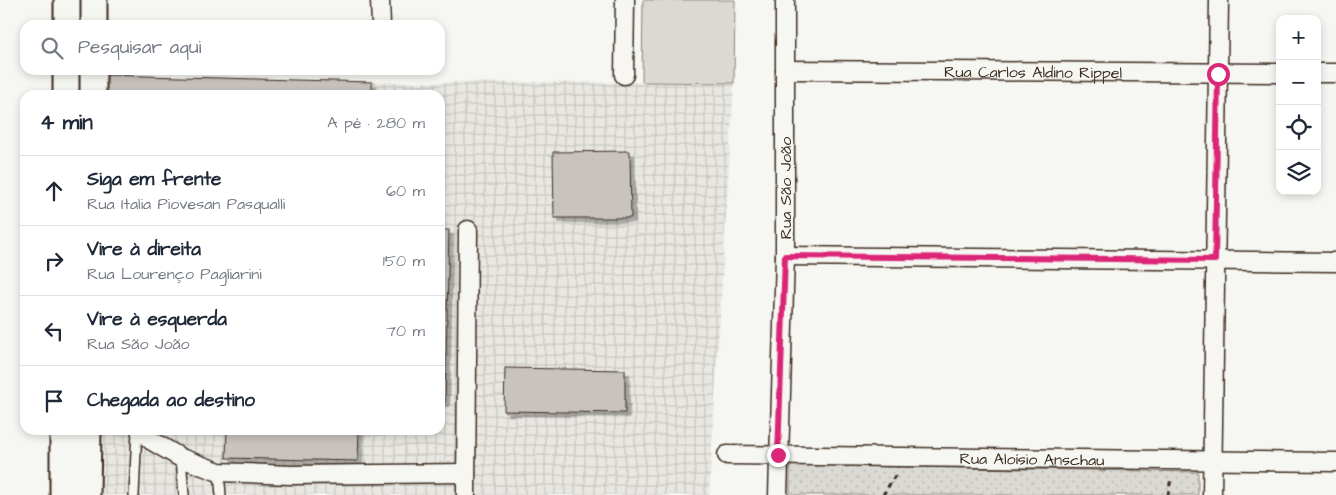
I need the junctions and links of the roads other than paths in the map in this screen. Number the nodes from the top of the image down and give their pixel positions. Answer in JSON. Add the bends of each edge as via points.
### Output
{"nodes":[{"id":1,"x":67,"y":0,"type":"edge"},
{"id":2,"x":94,"y":0,"type":"edge"},
{"id":3,"x":380,"y":0,"type":"edge"},
{"id":4,"x":625,"y":0,"type":"edge"},
{"id":5,"x":785,"y":0,"type":"edge"},
{"id":6,"x":1220,"y":0,"type":"edge"},
{"id":7,"x":67,"y":20,"type":"edge"},
{"id":8,"x":94,"y":20,"type":"edge"},
{"id":9,"x":381,"y":20,"type":"edge"},
{"id":10,"x":785,"y":70,"type":"junction"},
{"id":11,"x":1276,"y":73,"type":"edge"},
{"id":12,"x":1321,"y":73,"type":"edge"},
{"id":13,"x":1336,"y":73,"type":"edge"},
{"id":14,"x":1218,"y":74,"type":"junction"},
{"id":15,"x":66,"y":75,"type":"edge"},
{"id":16,"x":93,"y":75,"type":"edge"},
{"id":17,"x":624,"y":75,"type":"dead end"},
{"id":18,"x":66,"y":90,"type":"edge"},
{"id":19,"x":93,"y":90,"type":"edge"},
{"id":20,"x":468,"y":230,"type":"dead end"},
{"id":21,"x":785,"y":256,"type":"junction"},
{"id":22,"x":1215,"y":260,"type":"junction"},
{"id":23,"x":1336,"y":262,"type":"edge"},
{"id":24,"x":63,"y":435,"type":"edge"},
{"id":25,"x":88,"y":435,"type":"edge"},
{"id":26,"x":138,"y":435,"type":"edge"},
{"id":27,"x":144,"y":435,"type":"edge"},
{"id":28,"x":728,"y":455,"type":"dead end"},
{"id":29,"x":778,"y":455,"type":"junction"},
{"id":30,"x":181,"y":458,"type":"junction"},
{"id":31,"x":1212,"y":460,"type":"junction"},
{"id":32,"x":1336,"y":462,"type":"edge"},
{"id":33,"x":219,"y":472,"type":"junction"},
{"id":34,"x":466,"y":473,"type":"junction"},
{"id":35,"x":63,"y":495,"type":"edge"},
{"id":36,"x":87,"y":495,"type":"edge"},
{"id":37,"x":134,"y":495,"type":"edge"},
{"id":38,"x":184,"y":495,"type":"edge"},
{"id":39,"x":221,"y":495,"type":"edge"},
{"id":40,"x":466,"y":495,"type":"edge"},
{"id":41,"x":778,"y":495,"type":"edge"},
{"id":42,"x":1212,"y":495,"type":"edge"}],
"edges":[{"from":1,"to":7,"type":"main road"},
{"from":2,"to":8,"type":"main road"},
{"from":3,"to":9,"type":"street"},
{"from":4,"to":17,"type":"street"},
{"from":5,"to":10,"type":"street","name":"Rua São João"},
{"from":6,"to":14,"type":"street"},
{"from":10,"to":14,"type":"street","name":"Rua Carlos Aldino Rippel"},
{"from":10,"to":21,"type":"street","name":"Rua São João"},
{"from":11,"to":14,"type":"street","name":"Rua Carlos Aldino Rippel"},
{"from":12,"to":13,"type":"street"},
{"from":14,"to":22,"type":"street"},
{"from":15,"to":18,"type":"main road"},
{"from":16,"to":19,"type":"main road"},
{"from":20,"to":34,"type":"street"},
{"from":21,"to":22,"type":"street"},
{"from":21,"to":29,"type":"street","name":"Rua São João"},
{"from":22,"to":23,"type":"street"},
{"from":22,"to":31,"type":"street"},
{"from":24,"to":25,"type":"main road"},
{"from":24,"to":35,"type":"main road"},
{"from":25,"to":36,"type":"main road"},
{"from":26,"to":37,"type":"lane"},
{"from":27,"to":30,"type":"street"},
{"from":28,"to":29,"type":"street","name":"Rua Aloísio Anschau"},
{"from":29,"to":31,"type":"street","name":"Rua Aloísio Anschau"},
{"from":29,"to":41,"type":"street","name":"Rua São João"},
{"from":30,"to":33,"type":"street"},
{"from":30,"to":38,"type":"lane"},
{"from":31,"to":32,"type":"street","name":"Rua Aloísio Anschau"},
{"from":31,"to":42,"type":"street"},
{"from":33,"to":34,"type":"street"},
{"from":33,"to":39,"type":"lane"},
{"from":34,"to":40,"type":"street"}]}
